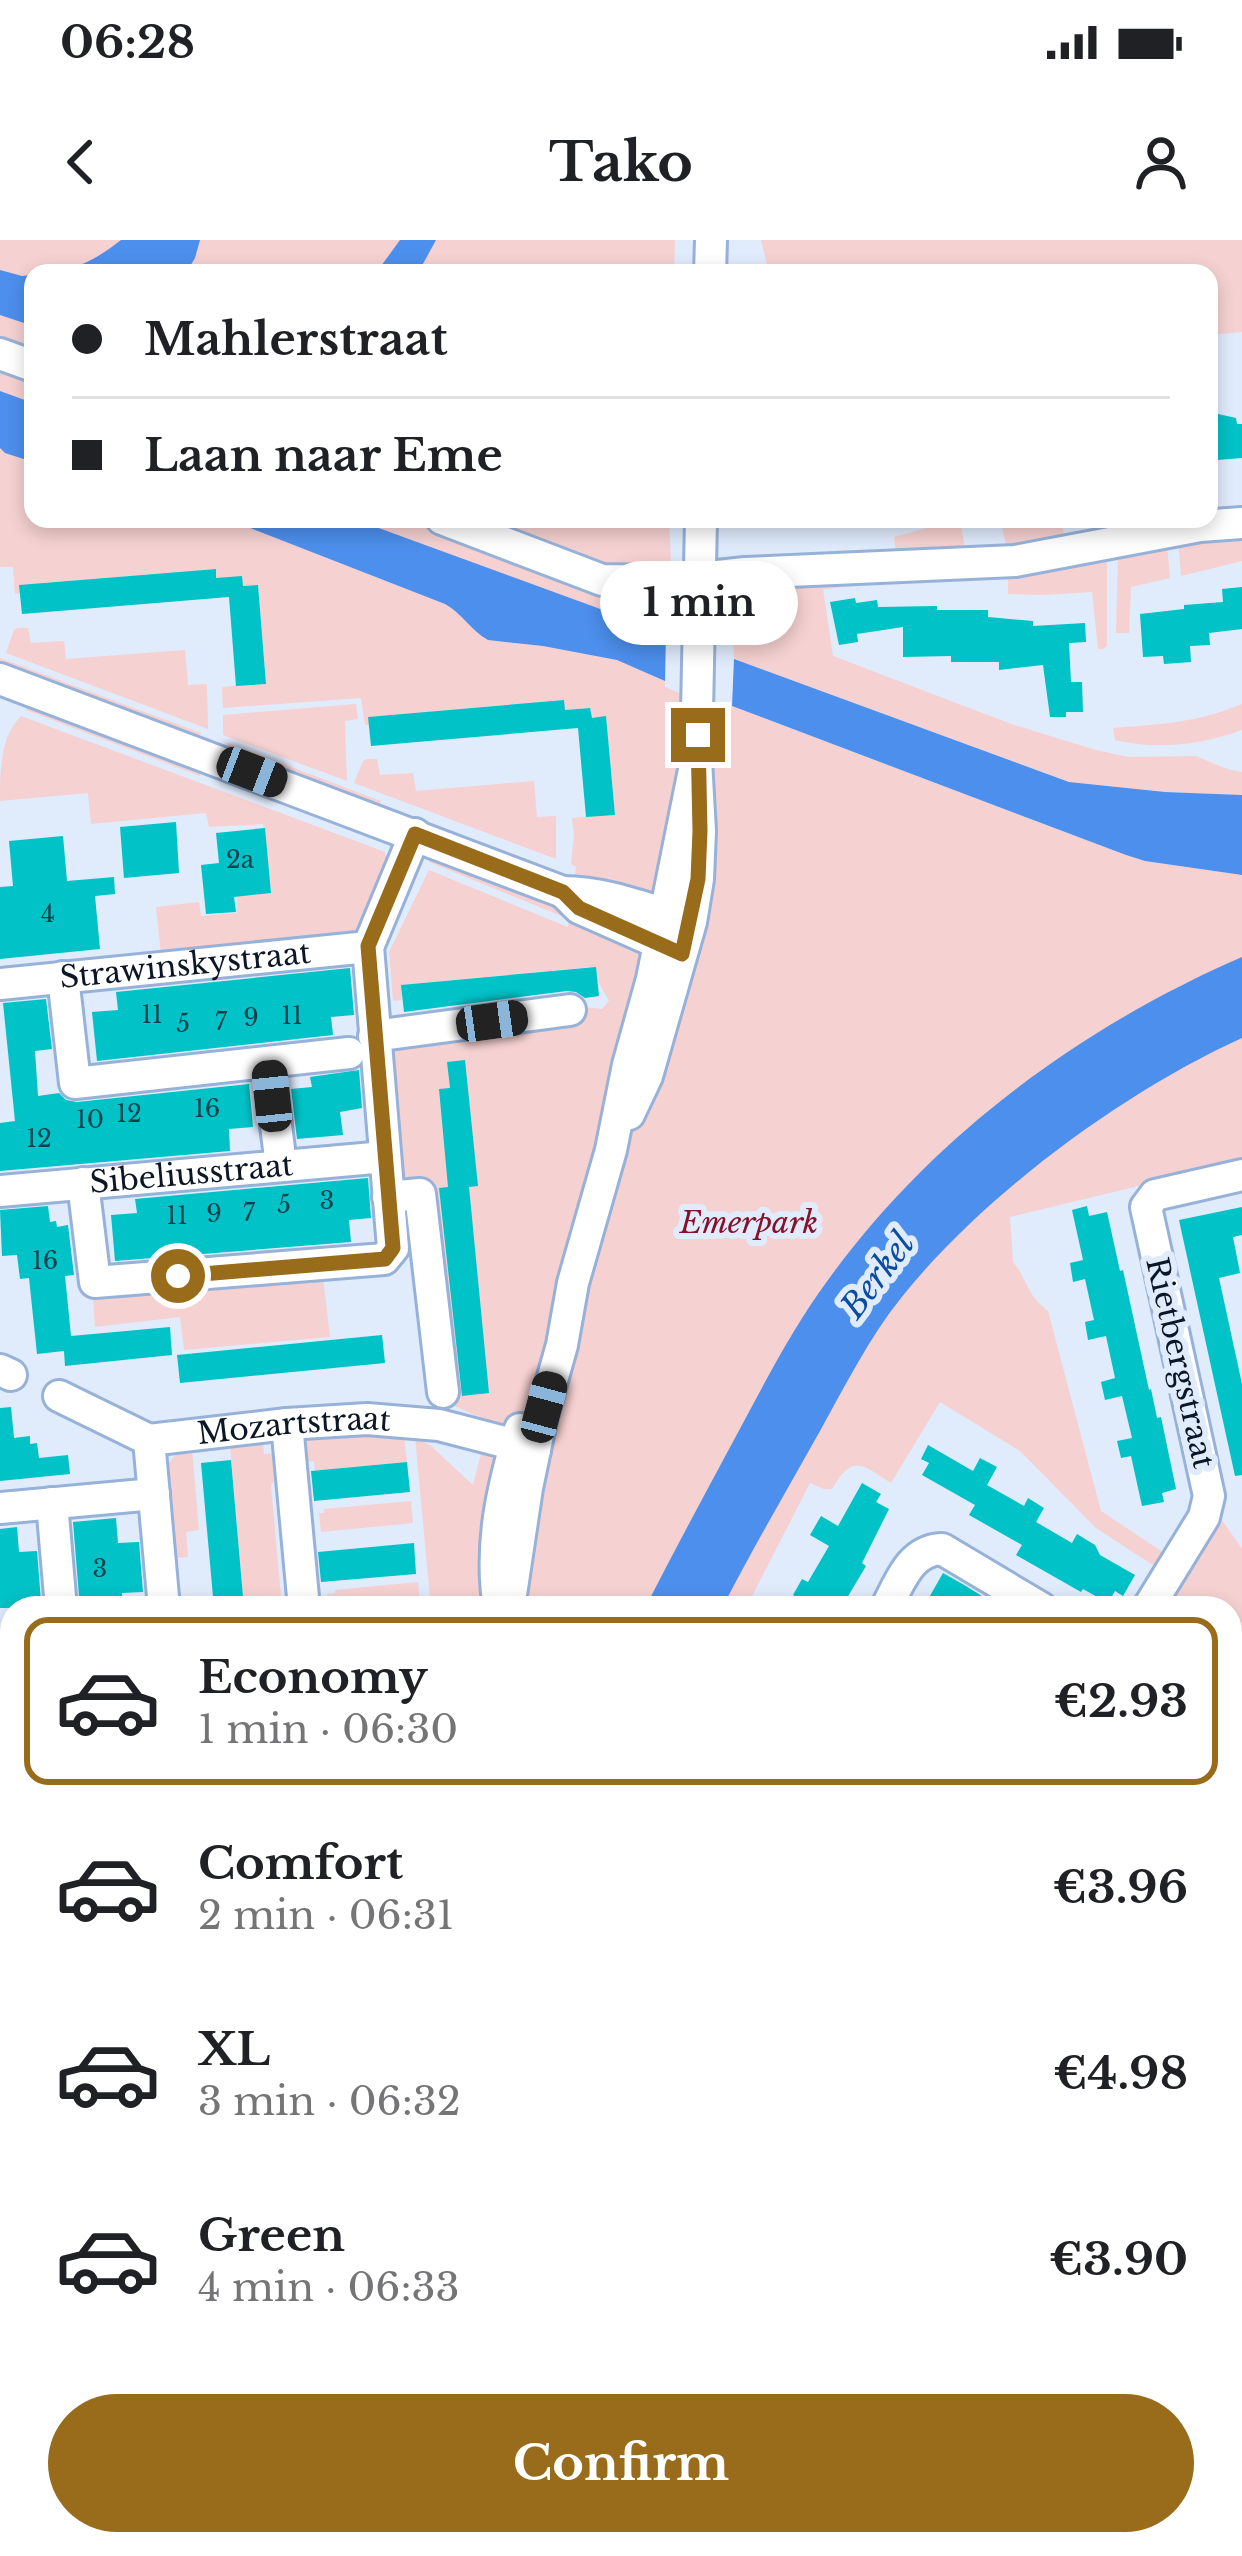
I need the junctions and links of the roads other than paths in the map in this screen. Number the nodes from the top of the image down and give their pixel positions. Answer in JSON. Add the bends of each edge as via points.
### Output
{"nodes":[{"id":1,"x":466,"y":528,"type":"edge"},
{"id":2,"x":701,"y":528,"type":"edge"},
{"id":3,"x":1189,"y":528,"type":"edge"},
{"id":4,"x":699,"y":577,"type":"junction"},
{"id":5,"x":3,"y":690,"type":"edge"},
{"id":6,"x":415,"y":834,"type":"junction"},
{"id":7,"x":674,"y":933,"type":"junction"},
{"id":8,"x":368,"y":946,"type":"junction"},
{"id":9,"x":63,"y":976,"type":"junction"},
{"id":10,"x":0,"y":984,"type":"edge"},
{"id":11,"x":570,"y":1010,"type":"dead end"},
{"id":12,"x":362,"y":1045,"type":"junction"},
{"id":13,"x":268,"y":1062,"type":"junction"},
{"id":14,"x":385,"y":1157,"type":"junction"},
{"id":15,"x":281,"y":1165,"type":"junction"},
{"id":16,"x":1242,"y":1175,"type":"edge"},
{"id":17,"x":83,"y":1184,"type":"junction"},
{"id":18,"x":0,"y":1191,"type":"edge"},
{"id":19,"x":388,"y":1197,"type":"junction"},
{"id":20,"x":443,"y":1392,"type":"dead end"},
{"id":21,"x":59,"y":1396,"type":"dead end"},
{"id":22,"x":286,"y":1424,"type":"junction"},
{"id":23,"x":149,"y":1440,"type":"junction"},
{"id":24,"x":525,"y":1448,"type":"junction"},
{"id":25,"x":154,"y":1494,"type":"junction"},
{"id":26,"x":52,"y":1503,"type":"junction"},
{"id":27,"x":0,"y":1508,"type":"edge"},
{"id":28,"x":61,"y":1596,"type":"edge"},
{"id":29,"x":163,"y":1596,"type":"edge"},
{"id":30,"x":303,"y":1596,"type":"edge"},
{"id":31,"x":498,"y":1596,"type":"edge"},
{"id":32,"x":510,"y":1596,"type":"edge"},
{"id":33,"x":893,"y":1596,"type":"edge"},
{"id":34,"x":1021,"y":1596,"type":"edge"},
{"id":35,"x":1155,"y":1596,"type":"edge"}],
"edges":[{"from":1,"to":4,"type":"street","via":[[602,580]]},
{"from":2,"to":4,"type":"street"},
{"from":3,"to":4,"type":"street","via":[[1015,561]]},
{"from":4,"to":7,"type":"street","via":[[696,760]]},
{"from":5,"to":6,"type":"street"},
{"from":6,"to":7,"type":"street","via":[[563,892],[620,899]]},
{"from":6,"to":8,"type":"street"},
{"from":7,"to":24,"type":"street","via":[[628,1065],[573,1282],[548,1336]]},
{"from":8,"to":9,"type":"street","name":"Strawinskystraat"},
{"from":8,"to":12,"type":"street"},
{"from":9,"to":10,"type":"street","name":"Strawinskystraat"},
{"from":9,"to":13,"type":"street","via":[[75,1083]]},
{"from":11,"to":12,"type":"street"},
{"from":12,"to":13,"type":"street"},
{"from":12,"to":14,"type":"street"},
{"from":13,"to":15,"type":"street"},
{"from":14,"to":15,"type":"street","name":"Sibeliusstraat"},
{"from":14,"to":19,"type":"street"},
{"from":15,"to":17,"type":"street","name":"Sibeliusstraat"},
{"from":16,"to":35,"type":"street","name":"Rietbergstraat","via":[[1154,1195],[1146,1208],[1209,1496]]},
{"from":17,"to":18,"type":"street","name":"Sibeliusstraat"},
{"from":17,"to":19,"type":"street","via":[[95,1282],[385,1259],[393,1248]]},
{"from":19,"to":20,"type":"street","via":[[420,1195]]},
{"from":21,"to":23,"type":"street"},
{"from":22,"to":23,"type":"street","name":"Mozartstraat"},
{"from":22,"to":24,"type":"street","name":"Mozartstraat","via":[[412,1421]]},
{"from":22,"to":30,"type":"street"},
{"from":23,"to":25,"type":"street"},
{"from":24,"to":31,"type":"street","via":[[502,1492]]},
{"from":24,"to":32,"type":"street"},
{"from":25,"to":26,"type":"street"},
{"from":25,"to":29,"type":"street"},
{"from":26,"to":27,"type":"street"},
{"from":26,"to":28,"type":"street"},
{"from":33,"to":34,"type":"street","via":[[912,1561],[942,1549]]}]}
